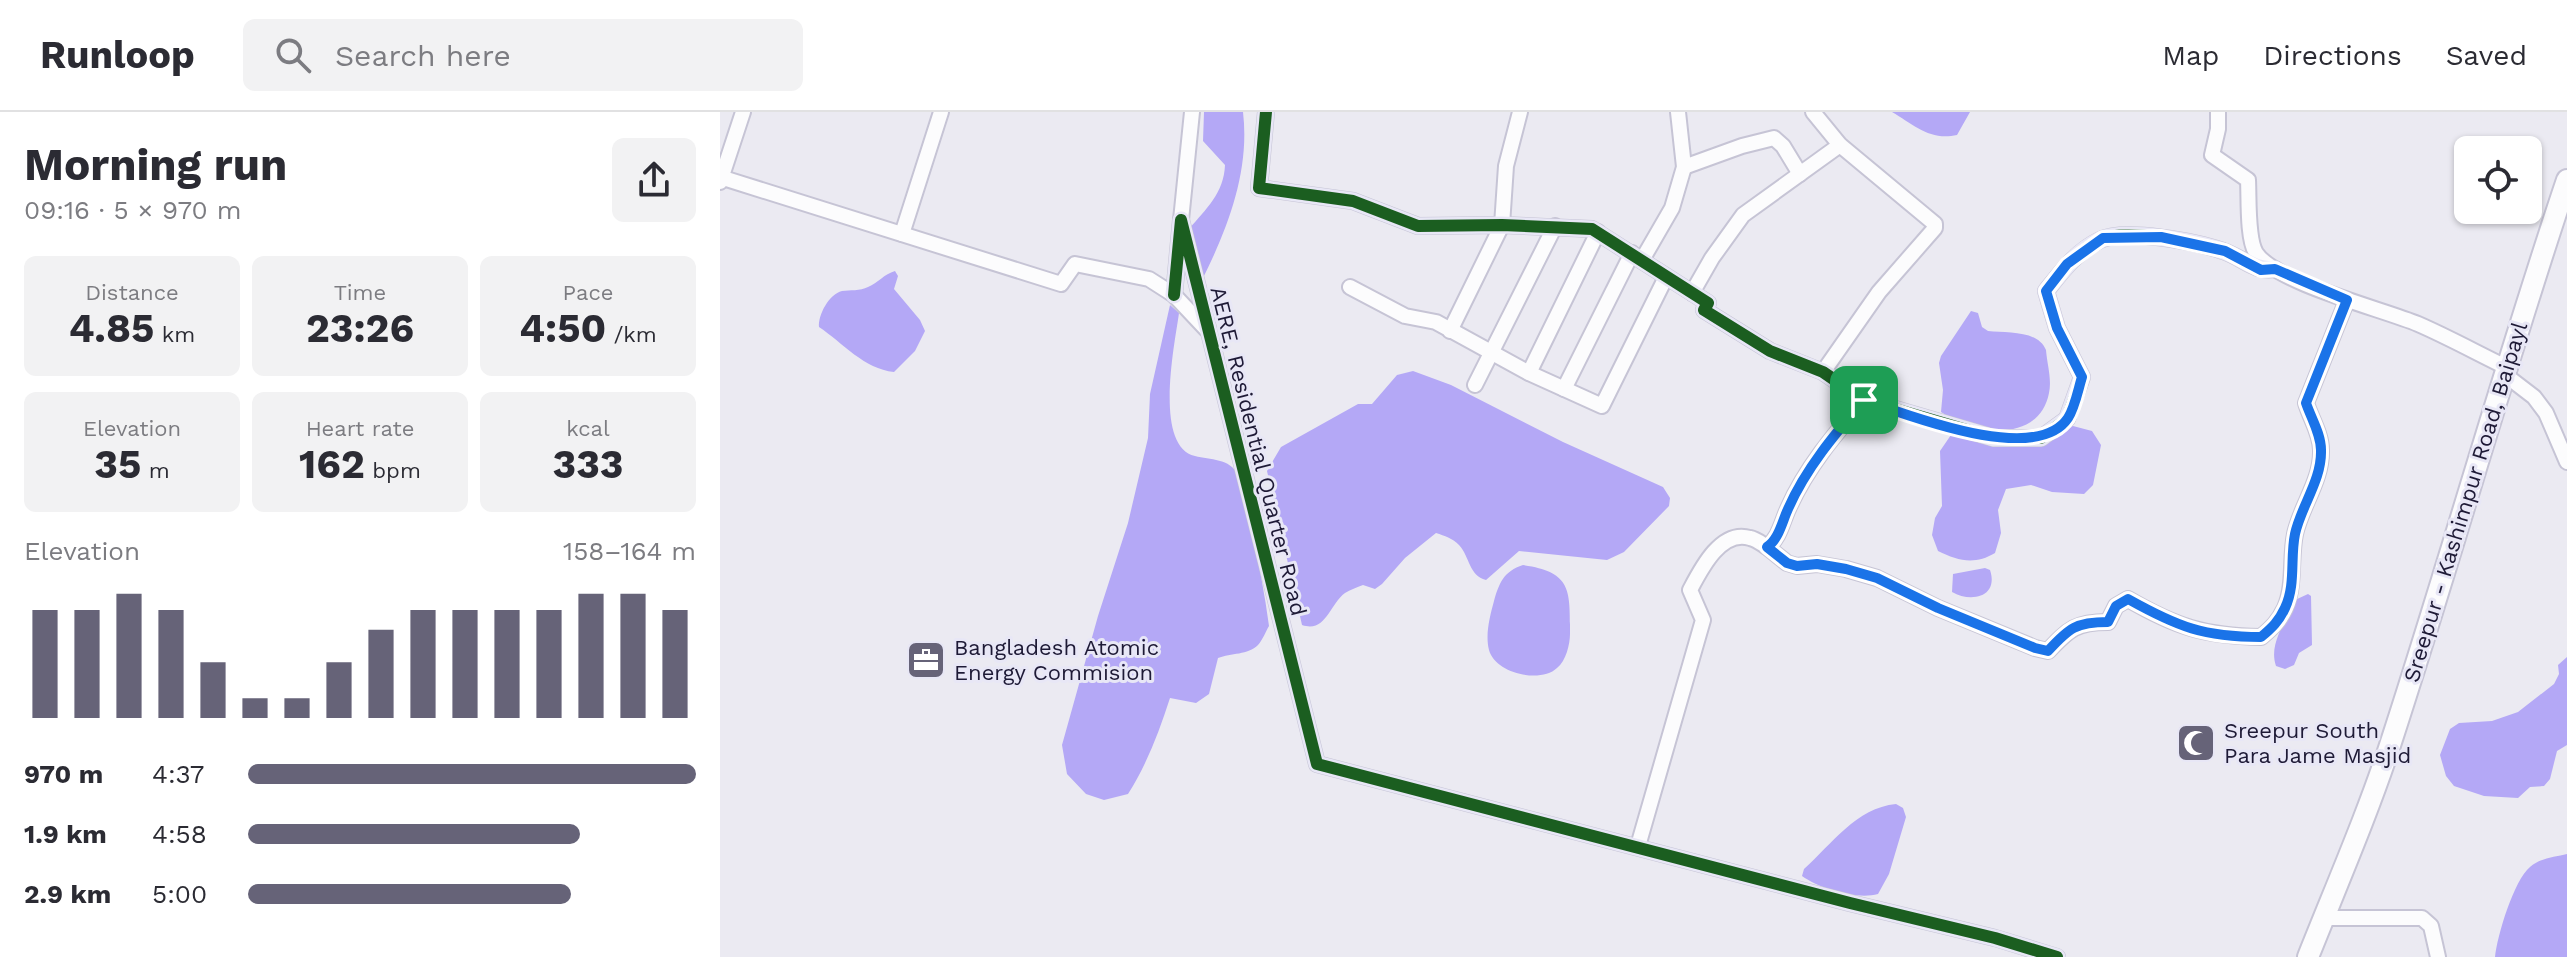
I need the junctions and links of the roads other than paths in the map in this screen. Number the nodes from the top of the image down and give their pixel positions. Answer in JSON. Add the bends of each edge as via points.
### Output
{"nodes":[{"id":1,"x":743,"y":112,"type":"edge"},
{"id":2,"x":941,"y":112,"type":"edge"},
{"id":3,"x":1192,"y":112,"type":"edge"},
{"id":4,"x":1266,"y":112,"type":"edge"},
{"id":5,"x":1520,"y":112,"type":"edge"},
{"id":6,"x":1678,"y":112,"type":"edge"},
{"id":7,"x":1813,"y":112,"type":"edge"},
{"id":8,"x":2218,"y":112,"type":"edge"},
{"id":9,"x":1840,"y":145,"type":"junction"},
{"id":10,"x":1684,"y":167,"type":"junction"},
{"id":11,"x":1800,"y":174,"type":"junction"},
{"id":12,"x":720,"y":179,"type":"edge"},
{"id":13,"x":2567,"y":180,"type":"edge"},
{"id":14,"x":1181,"y":220,"type":"junction"},
{"id":15,"x":2561,"y":220,"type":"edge"},
{"id":16,"x":1502,"y":225,"type":"junction"},
{"id":17,"x":1555,"y":226,"type":"junction"},
{"id":18,"x":1598,"y":232,"type":"junction"},
{"id":19,"x":902,"y":234,"type":"junction"},
{"id":20,"x":1637,"y":256,"type":"junction"},
{"id":21,"x":2275,"y":269,"type":"junction"},
{"id":22,"x":1666,"y":277,"type":"junction"},
{"id":23,"x":1350,"y":287,"type":"dead end"},
{"id":24,"x":1692,"y":293,"type":"junction"},
{"id":25,"x":1174,"y":295,"type":"junction"},
{"id":26,"x":2347,"y":300,"type":"junction"},
{"id":27,"x":1450,"y":331,"type":"junction"},
{"id":28,"x":1209,"y":332,"type":"junction"},
{"id":29,"x":1491,"y":354,"type":"junction"},
{"id":30,"x":2505,"y":371,"type":"junction"},
{"id":31,"x":1823,"y":372,"type":"junction"},
{"id":32,"x":1529,"y":373,"type":"junction"},
{"id":33,"x":1475,"y":385,"type":"dead end"},
{"id":34,"x":1564,"y":389,"type":"junction"},
{"id":35,"x":1864,"y":400,"type":"junction"},
{"id":36,"x":2567,"y":462,"type":"edge"},
{"id":37,"x":1767,"y":547,"type":"junction"},
{"id":38,"x":1638,"y":846,"type":"junction"},
{"id":39,"x":2324,"y":918,"type":"junction"},
{"id":40,"x":2057,"y":957,"type":"edge"},
{"id":41,"x":2308,"y":957,"type":"edge"},
{"id":42,"x":2438,"y":957,"type":"edge"}],
"edges":[{"from":1,"to":12,"type":"street"},
{"from":2,"to":19,"type":"street"},
{"from":3,"to":14,"type":"street"},
{"from":4,"to":16,"type":"street","via":[[1259,188],[1353,201],[1418,226]]},
{"from":5,"to":16,"type":"street","via":[[1506,166]]},
{"from":6,"to":10,"type":"street"},
{"from":7,"to":9,"type":"street"},
{"from":8,"to":21,"type":"street","via":[[2212,155],[2248,180],[2255,252]]},
{"from":9,"to":11,"type":"street"},
{"from":9,"to":31,"type":"street","via":[[1935,228],[1879,292]]},
{"from":10,"to":11,"type":"street","via":[[1774,138]]},
{"from":10,"to":20,"type":"street","via":[[1672,208]]},
{"from":11,"to":24,"type":"street","via":[[1743,215]]},
{"from":12,"to":19,"type":"street","name":"AERE, Residential Quarter Road"},
{"from":13,"to":15,"type":"street","name":"Sreepur - Kashimpur Road, Baipayl"},
{"from":14,"to":25,"type":"street","name":"AERE, Residential Quarter Road"},
{"from":14,"to":28,"type":"street","name":"AERE, Residential Quarter Road"},
{"from":15,"to":30,"type":"street","name":"Sreepur - Kashimpur Road, Baipayl"},
{"from":16,"to":17,"type":"street"},
{"from":16,"to":27,"type":"street"},
{"from":17,"to":18,"type":"street"},
{"from":17,"to":29,"type":"street"},
{"from":18,"to":20,"type":"street"},
{"from":18,"to":32,"type":"street"},
{"from":19,"to":25,"type":"street","name":"AERE, Residential Quarter Road","via":[[1061,284],[1075,264],[1149,279]]},
{"from":20,"to":22,"type":"street"},
{"from":20,"to":34,"type":"street"},
{"from":21,"to":26,"type":"street"},
{"from":21,"to":35,"type":"street","via":[[2261,270],[2225,251],[2161,237],[2103,238],[2067,264],[2046,291],[2057,328],[2082,377],[2067,419],[2041,438],[1994,438]]},
{"from":22,"to":24,"type":"street"},
{"from":22,"to":34,"type":"street","via":[[1602,406]]},
{"from":23,"to":27,"type":"street","via":[[1405,316],[1436,322]]},
{"from":24,"to":31,"type":"street","via":[[1708,303],[1704,310],[1729,327]]},
{"from":25,"to":28,"type":"street","name":"AERE, Residential Quarter Road"},
{"from":26,"to":30,"type":"street","via":[[2416,323]]},
{"from":26,"to":37,"type":"street","via":[[2306,403],[2320,439],[2320,466],[2295,534],[2286,606],[2261,637],[2201,633],[2128,599],[2116,606],[2108,622],[2070,628],[2048,651],[1877,578],[1817,564],[1797,566]]},
{"from":27,"to":29,"type":"street"},
{"from":28,"to":38,"type":"street","name":"AERE, Residential Quarter Road","via":[[1317,764]]},
{"from":29,"to":32,"type":"street"},
{"from":29,"to":33,"type":"street"},
{"from":30,"to":36,"type":"street","via":[[2546,413]]},
{"from":30,"to":39,"type":"street","name":"Sreepur - Kashimpur Road, Baipayl","via":[[2393,736]]},
{"from":31,"to":35,"type":"street"},
{"from":32,"to":34,"type":"street"},
{"from":35,"to":37,"type":"street","via":[[1812,465],[1774,543]]},
{"from":37,"to":38,"type":"street","via":[[1748,536],[1726,540],[1690,590],[1703,620]]},
{"from":38,"to":40,"type":"street"},
{"from":39,"to":41,"type":"street","name":"Sreepur - Kashimpur Road, Baipayl"},
{"from":39,"to":42,"type":"street","via":[[2422,918],[2431,926]]}]}
